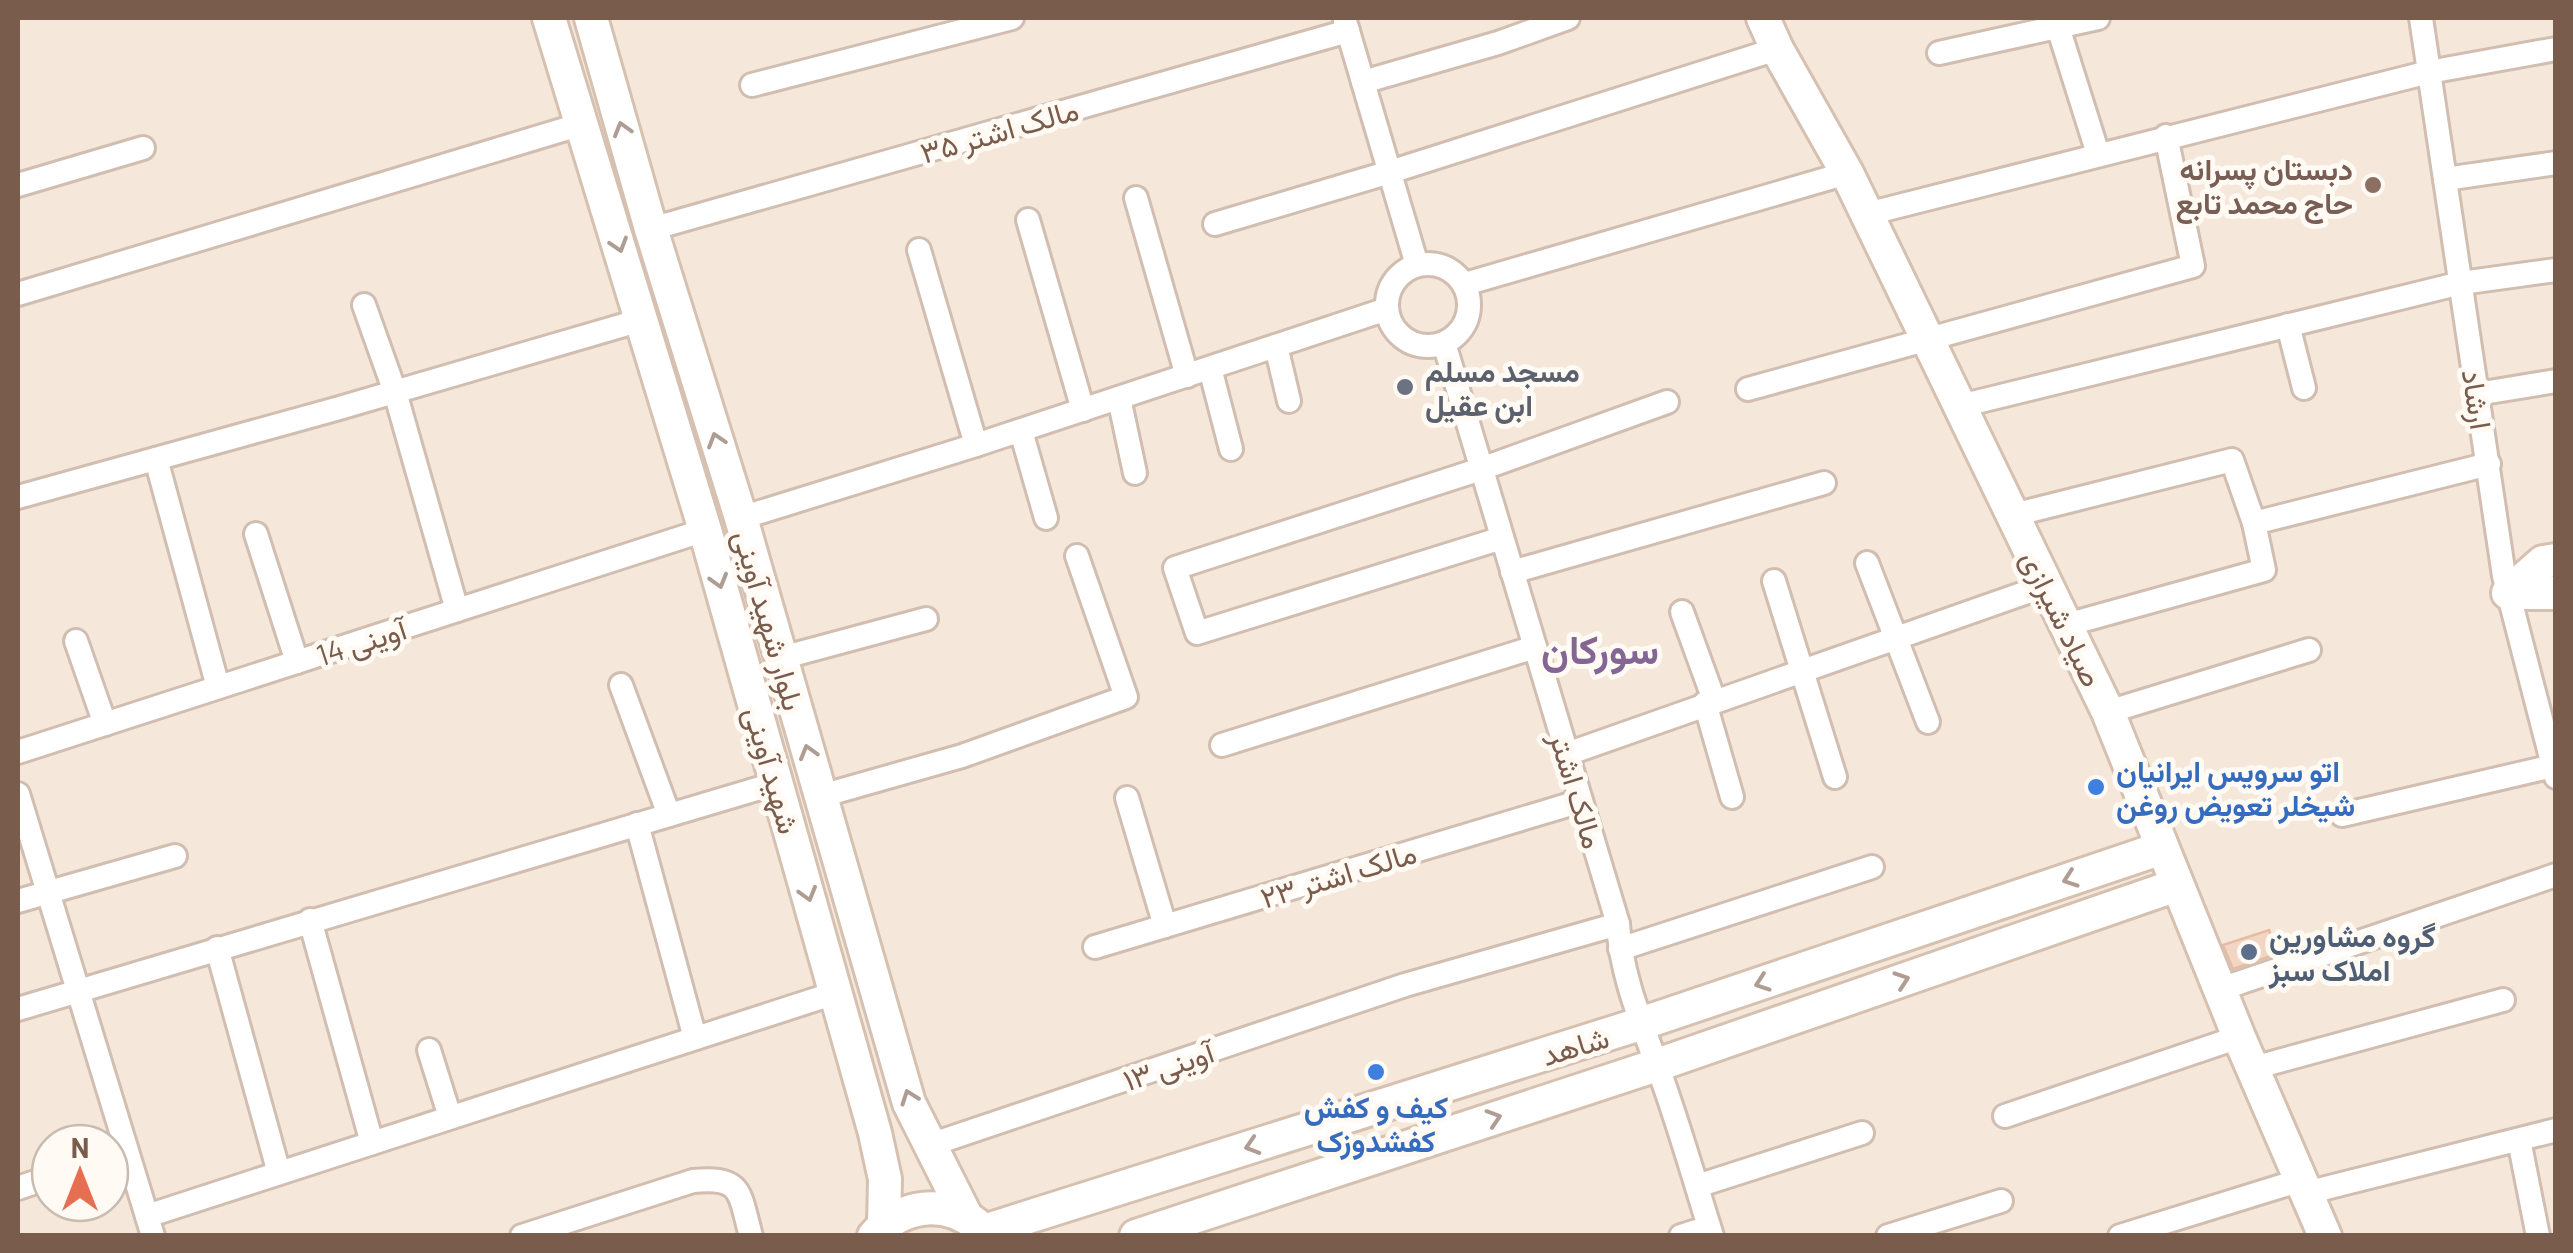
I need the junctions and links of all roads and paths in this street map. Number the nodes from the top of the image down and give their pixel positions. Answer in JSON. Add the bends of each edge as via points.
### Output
{"nodes":[{"id":1,"x":549,"y":18,"type":"edge"},
{"id":2,"x":590,"y":18,"type":"edge"},
{"id":3,"x":1012,"y":18,"type":"edge"},
{"id":4,"x":1568,"y":18,"type":"edge"},
{"id":5,"x":1763,"y":18,"type":"edge"},
{"id":6,"x":2098,"y":18,"type":"edge"},
{"id":7,"x":2421,"y":18,"type":"edge"},
{"id":8,"x":1346,"y":24,"type":"edge"},
{"id":9,"x":2058,"y":28,"type":"junction"},
{"id":10,"x":1777,"y":49,"type":"junction"},
{"id":11,"x":2556,"y":49,"type":"edge"},
{"id":12,"x":1940,"y":52,"type":"dead end"},
{"id":13,"x":2429,"y":72,"type":"junction"},
{"id":14,"x":1363,"y":82,"type":"junction"},
{"id":15,"x":752,"y":85,"type":"dead end"},
{"id":16,"x":582,"y":124,"type":"junction"},
{"id":17,"x":2166,"y":136,"type":"junction"},
{"id":18,"x":143,"y":148,"type":"dead end"},
{"id":19,"x":2098,"y":154,"type":"junction"},
{"id":20,"x":2556,"y":163,"type":"edge"},
{"id":21,"x":1390,"y":172,"type":"junction"},
{"id":22,"x":1847,"y":173,"type":"junction"},
{"id":23,"x":2445,"y":179,"type":"junction"},
{"id":24,"x":18,"y":185,"type":"edge"},
{"id":25,"x":1136,"y":198,"type":"dead end"},
{"id":26,"x":1867,"y":214,"type":"junction"},
{"id":27,"x":1028,"y":220,"type":"dead end"},
{"id":28,"x":1215,"y":224,"type":"dead end"},
{"id":29,"x":651,"y":229,"type":"junction"},
{"id":30,"x":920,"y":250,"type":"dead end"},
{"id":31,"x":1417,"y":265,"type":"junction"},
{"id":32,"x":2556,"y":270,"type":"edge"},
{"id":33,"x":2460,"y":283,"type":"junction"},
{"id":34,"x":1465,"y":284,"type":"junction"},
{"id":35,"x":18,"y":294,"type":"edge"},
{"id":36,"x":364,"y":305,"type":"dead end"},
{"id":37,"x":1387,"y":308,"type":"junction"},
{"id":38,"x":642,"y":320,"type":"junction"},
{"id":39,"x":2288,"y":325,"type":"junction"},
{"id":40,"x":1927,"y":338,"type":"junction"},
{"id":41,"x":1444,"y":343,"type":"junction"},
{"id":42,"x":1276,"y":346,"type":"junction"},
{"id":43,"x":1210,"y":368,"type":"junction"},
{"id":44,"x":1187,"y":376,"type":"junction"},
{"id":45,"x":2556,"y":381,"type":"edge"},
{"id":46,"x":2304,"y":388,"type":"dead end"},
{"id":47,"x":1748,"y":389,"type":"dead end"},
{"id":48,"x":396,"y":392,"type":"junction"},
{"id":49,"x":2477,"y":394,"type":"junction"},
{"id":50,"x":1119,"y":398,"type":"junction"},
{"id":51,"x":1288,"y":401,"type":"dead end"},
{"id":52,"x":1667,"y":402,"type":"dead end"},
{"id":53,"x":1960,"y":406,"type":"junction"},
{"id":54,"x":1083,"y":410,"type":"junction"},
{"id":55,"x":1021,"y":431,"type":"junction"},
{"id":56,"x":976,"y":446,"type":"junction"},
{"id":57,"x":1231,"y":449,"type":"dead end"},
{"id":58,"x":156,"y":459,"type":"junction"},
{"id":59,"x":2489,"y":464,"type":"junction"},
{"id":60,"x":1481,"y":469,"type":"junction"},
{"id":61,"x":1136,"y":473,"type":"dead end"},
{"id":62,"x":1824,"y":482,"type":"dead end"},
{"id":63,"x":18,"y":497,"type":"edge"},
{"id":64,"x":2013,"y":514,"type":"junction"},
{"id":65,"x":740,"y":518,"type":"junction"},
{"id":66,"x":1046,"y":518,"type":"dead end"},
{"id":67,"x":2254,"y":524,"type":"junction"},
{"id":68,"x":704,"y":530,"type":"junction"},
{"id":69,"x":256,"y":534,"type":"dead end"},
{"id":70,"x":1502,"y":538,"type":"junction"},
{"id":71,"x":1077,"y":556,"type":"dead end"},
{"id":72,"x":2549,"y":561,"type":"edge"},
{"id":73,"x":1868,"y":563,"type":"dead end"},
{"id":74,"x":1512,"y":572,"type":"junction"},
{"id":75,"x":1774,"y":580,"type":"dead end"},
{"id":76,"x":2046,"y":584,"type":"junction"},
{"id":77,"x":2508,"y":593,"type":"junction"},
{"id":78,"x":2555,"y":593,"type":"edge"},
{"id":79,"x":457,"y":610,"type":"junction"},
{"id":80,"x":1682,"y":612,"type":"dead end"},
{"id":81,"x":926,"y":619,"type":"dead end"},
{"id":82,"x":2066,"y":626,"type":"junction"},
{"id":83,"x":1895,"y":637,"type":"junction"},
{"id":84,"x":76,"y":641,"type":"dead end"},
{"id":85,"x":1535,"y":647,"type":"junction"},
{"id":86,"x":2309,"y":650,"type":"dead end"},
{"id":87,"x":780,"y":658,"type":"junction"},
{"id":88,"x":297,"y":662,"type":"junction"},
{"id":89,"x":1804,"y":668,"type":"junction"},
{"id":90,"x":621,"y":685,"type":"dead end"},
{"id":91,"x":218,"y":688,"type":"junction"},
{"id":92,"x":1710,"y":701,"type":"junction"},
{"id":93,"x":2108,"y":712,"type":"junction"},
{"id":94,"x":1928,"y":722,"type":"dead end"},
{"id":95,"x":105,"y":724,"type":"junction"},
{"id":96,"x":1222,"y":745,"type":"dead end"},
{"id":97,"x":18,"y":752,"type":"edge"},
{"id":98,"x":1567,"y":754,"type":"junction"},
{"id":99,"x":2553,"y":760,"type":"edge"},
{"id":100,"x":1835,"y":777,"type":"dead end"},
{"id":101,"x":777,"y":783,"type":"junction"},
{"id":102,"x":18,"y":794,"type":"edge"},
{"id":103,"x":820,"y":796,"type":"junction"},
{"id":104,"x":1732,"y":797,"type":"dead end"},
{"id":105,"x":1127,"y":798,"type":"dead end"},
{"id":106,"x":1581,"y":800,"type":"junction"},
{"id":107,"x":669,"y":815,"type":"junction"},
{"id":108,"x":2342,"y":816,"type":"dead end"},
{"id":109,"x":638,"y":824,"type":"junction"},
{"id":110,"x":2162,"y":848,"type":"junction"},
{"id":111,"x":175,"y":856,"type":"dead end"},
{"id":112,"x":1872,"y":867,"type":"dead end"},
{"id":113,"x":2556,"y":875,"type":"edge"},
{"id":114,"x":2178,"y":886,"type":"junction"},
{"id":115,"x":49,"y":892,"type":"junction"},
{"id":116,"x":18,"y":901,"type":"edge"},
{"id":117,"x":310,"y":920,"type":"junction"},
{"id":118,"x":1618,"y":924,"type":"junction"},
{"id":119,"x":1165,"y":926,"type":"junction"},
{"id":120,"x":1095,"y":947,"type":"dead end"},
{"id":121,"x":217,"y":948,"type":"junction"},
{"id":122,"x":1620,"y":948,"type":"junction"},
{"id":123,"x":78,"y":988,"type":"junction"},
{"id":124,"x":2221,"y":989,"type":"junction"},
{"id":125,"x":836,"y":993,"type":"junction"},
{"id":126,"x":2503,"y":1000,"type":"dead end"},
{"id":127,"x":18,"y":1009,"type":"edge"},
{"id":128,"x":1640,"y":1024,"type":"junction"},
{"id":129,"x":2239,"y":1037,"type":"junction"},
{"id":130,"x":695,"y":1038,"type":"junction"},
{"id":131,"x":429,"y":1050,"type":"dead end"},
{"id":132,"x":1657,"y":1065,"type":"junction"},
{"id":133,"x":2253,"y":1068,"type":"junction"},
{"id":134,"x":450,"y":1116,"type":"junction"},
{"id":135,"x":2005,"y":1116,"type":"dead end"},
{"id":136,"x":111,"y":1123,"type":"edge"},
{"id":137,"x":2556,"y":1130,"type":"edge"},
{"id":138,"x":1862,"y":1133,"type":"dead end"},
{"id":139,"x":2518,"y":1140,"type":"junction"},
{"id":140,"x":372,"y":1142,"type":"junction"},
{"id":141,"x":930,"y":1145,"type":"junction"},
{"id":142,"x":279,"y":1173,"type":"junction"},
{"id":143,"x":130,"y":1180,"type":"edge"},
{"id":144,"x":1697,"y":1186,"type":"junction"},
{"id":145,"x":2304,"y":1186,"type":"junction"},
{"id":146,"x":2001,"y":1201,"type":"dead end"},
{"id":147,"x":150,"y":1226,"type":"edge"},
{"id":148,"x":979,"y":1228,"type":"edge"},
{"id":149,"x":879,"y":1230,"type":"edge"},
{"id":150,"x":1710,"y":1231,"type":"edge"},
{"id":151,"x":522,"y":1236,"type":"edge"},
{"id":152,"x":751,"y":1236,"type":"edge"},
{"id":153,"x":1136,"y":1236,"type":"edge"},
{"id":154,"x":1681,"y":1236,"type":"edge"},
{"id":155,"x":1888,"y":1236,"type":"edge"},
{"id":156,"x":2120,"y":1236,"type":"edge"},
{"id":157,"x":2325,"y":1236,"type":"edge"},
{"id":158,"x":2538,"y":1236,"type":"edge"}],
"edges":[{"from":1,"to":16,"type":"street"},
{"from":29,"to":2,"type":"street","name":"بلوار شهید آوینی","one_way":true},
{"from":3,"to":15,"type":"street"},
{"from":4,"to":14,"type":"street"},
{"from":5,"to":10,"type":"street","name":"صیاد شیرازی"},
{"from":6,"to":9,"type":"street"},
{"from":7,"to":13,"type":"street","name":"ارشاد"},
{"from":8,"to":14,"type":"street"},
{"from":8,"to":29,"type":"street","name":"مالک اشتر ۳۵"},
{"from":9,"to":12,"type":"street"},
{"from":9,"to":19,"type":"street"},
{"from":10,"to":21,"type":"street"},
{"from":10,"to":22,"type":"street","name":"صیاد شیرازی"},
{"from":11,"to":13,"type":"street"},
{"from":13,"to":17,"type":"street"},
{"from":13,"to":23,"type":"street","name":"ارشاد"},
{"from":14,"to":21,"type":"street"},
{"from":16,"to":35,"type":"street"},
{"from":16,"to":38,"type":"street","one_way":true},
{"from":17,"to":19,"type":"street"},
{"from":17,"to":40,"type":"street","via":[[2193,266]]},
{"from":18,"to":24,"type":"street"},
{"from":19,"to":26,"type":"street"},
{"from":20,"to":23,"type":"street"},
{"from":21,"to":28,"type":"street"},
{"from":21,"to":31,"type":"street"},
{"from":22,"to":26,"type":"street","name":"صیاد شیرازی"},
{"from":22,"to":34,"type":"street"},
{"from":23,"to":33,"type":"street","name":"ارشاد"},
{"from":25,"to":44,"type":"street"},
{"from":26,"to":40,"type":"street","name":"صیاد شیرازی"},
{"from":27,"to":54,"type":"street"},
{"from":65,"to":29,"type":"street","name":"بلوار شهید آوینی","one_way":true},
{"from":30,"to":56,"type":"street"},
{"from":31,"to":34,"type":"street","via":[[1444,266]]},
{"from":31,"to":37,"type":"street","via":[[1397,277]]},
{"from":32,"to":33,"type":"street"},
{"from":33,"to":39,"type":"street"},
{"from":33,"to":49,"type":"street","name":"ارشاد"},
{"from":34,"to":41,"type":"street","via":[[1470,312]]},
{"from":36,"to":48,"type":"street"},
{"from":37,"to":41,"type":"street","via":[[1407,340]]},
{"from":37,"to":42,"type":"street"},
{"from":38,"to":48,"type":"street"},
{"from":38,"to":68,"type":"street","name":"شهید آوینی"},
{"from":39,"to":46,"type":"street"},
{"from":39,"to":53,"type":"street"},
{"from":40,"to":47,"type":"street"},
{"from":40,"to":53,"type":"street","name":"صیاد شیرازی"},
{"from":41,"to":60,"type":"street","name":"مالک اشتر"},
{"from":42,"to":43,"type":"street"},
{"from":42,"to":51,"type":"street"},
{"from":43,"to":44,"type":"street"},
{"from":43,"to":57,"type":"street"},
{"from":44,"to":50,"type":"street"},
{"from":45,"to":49,"type":"street"},
{"from":48,"to":58,"type":"street"},
{"from":48,"to":79,"type":"street"},
{"from":49,"to":59,"type":"street","name":"ارشاد"},
{"from":50,"to":54,"type":"street"},
{"from":50,"to":61,"type":"street"},
{"from":52,"to":60,"type":"street"},
{"from":53,"to":64,"type":"street","name":"صیاد شیرازی"},
{"from":54,"to":55,"type":"street"},
{"from":55,"to":56,"type":"street"},
{"from":55,"to":66,"type":"street"},
{"from":56,"to":65,"type":"street"},
{"from":58,"to":63,"type":"street"},
{"from":58,"to":91,"type":"street"},
{"from":59,"to":67,"type":"street"},
{"from":59,"to":77,"type":"street","name":"ارشاد"},
{"from":60,"to":70,"type":"street","name":"مالک اشتر"},
{"from":60,"to":70,"type":"street","via":[[1176,568],[1197,633]]},
{"from":62,"to":74,"type":"street"},
{"from":64,"to":67,"type":"street","via":[[2232,460]]},
{"from":64,"to":76,"type":"street","name":"صیاد شیرازی"},
{"from":65,"to":87,"type":"street","name":"بلوار شهید آوینی"},
{"from":67,"to":82,"type":"street","via":[[2264,570]]},
{"from":68,"to":79,"type":"street","name":"آوینی 14"},
{"from":68,"to":101,"type":"street","name":"شهید آوینی","one_way":true},
{"from":69,"to":88,"type":"street"},
{"from":70,"to":74,"type":"street","name":"مالک اشتر"},
{"from":71,"to":103,"type":"street","via":[[1126,697],[962,756]]},
{"from":72,"to":77,"type":"street"},
{"from":73,"to":83,"type":"street"},
{"from":74,"to":85,"type":"street","name":"مالک اشتر"},
{"from":75,"to":89,"type":"street"},
{"from":76,"to":82,"type":"street","name":"صیاد شیرازی"},
{"from":76,"to":83,"type":"street"},
{"from":77,"to":78,"type":"street"},
{"from":77,"to":99,"type":"street","name":"ارشاد"},
{"from":79,"to":88,"type":"street","name":"آوینی 14"},
{"from":80,"to":92,"type":"street"},
{"from":81,"to":87,"type":"street"},
{"from":82,"to":93,"type":"street","name":"صیاد شیرازی"},
{"from":83,"to":89,"type":"street"},
{"from":83,"to":94,"type":"street"},
{"from":84,"to":95,"type":"street"},
{"from":85,"to":96,"type":"street"},
{"from":85,"to":98,"type":"street","name":"مالک اشتر"},
{"from":86,"to":93,"type":"street"},
{"from":103,"to":87,"type":"street","name":"بلوار شهید آوینی","one_way":true},
{"from":88,"to":91,"type":"street","name":"آوینی 14"},
{"from":89,"to":92,"type":"street"},
{"from":89,"to":100,"type":"street"},
{"from":90,"to":107,"type":"street"},
{"from":91,"to":95,"type":"street","name":"آوینی 14"},
{"from":92,"to":98,"type":"street"},
{"from":92,"to":104,"type":"street"},
{"from":93,"to":110,"type":"street","name":"صیاد شیرازی"},
{"from":95,"to":97,"type":"street","name":"آوینی 14"},
{"from":98,"to":106,"type":"street","name":"مالک اشتر"},
{"from":99,"to":108,"type":"street"},
{"from":101,"to":107,"type":"street"},
{"from":101,"to":125,"type":"street","name":"شهید آوینی","one_way":true},
{"from":102,"to":115,"type":"street"},
{"from":141,"to":103,"type":"street","name":"بلوار شهید آوینی","one_way":true,"via":[[909,1102]]},
{"from":105,"to":119,"type":"street"},
{"from":106,"to":118,"type":"street","name":"مالک اشتر"},
{"from":106,"to":119,"type":"street","name":"مالک اشتر ۲۳"},
{"from":107,"to":109,"type":"street"},
{"from":109,"to":117,"type":"street"},
{"from":109,"to":130,"type":"street"},
{"from":110,"to":114,"type":"street","name":"صیاد شیرازی"},
{"from":110,"to":128,"type":"street","name":"شاهد","one_way":true},
{"from":111,"to":115,"type":"street"},
{"from":112,"to":122,"type":"street"},
{"from":113,"to":124,"type":"street"},
{"from":114,"to":124,"type":"street","name":"صیاد شیرازی"},
{"from":132,"to":114,"type":"street","name":"شاهد","one_way":true},
{"from":115,"to":116,"type":"street"},
{"from":115,"to":123,"type":"street"},
{"from":117,"to":121,"type":"street"},
{"from":117,"to":140,"type":"street"},
{"from":118,"to":122,"type":"street","name":"مالک اشتر"},
{"from":118,"to":141,"type":"street","name":"آوینی ۱۳","via":[[1405,985]]},
{"from":119,"to":120,"type":"street","name":"مالک اشتر ۲۳"},
{"from":121,"to":123,"type":"street"},
{"from":121,"to":142,"type":"street"},
{"from":122,"to":128,"type":"street","name":"مالک اشتر"},
{"from":123,"to":127,"type":"street"},
{"from":123,"to":136,"type":"street"},
{"from":124,"to":129,"type":"street","name":"صیاد شیرازی"},
{"from":125,"to":130,"type":"street"},
{"from":125,"to":149,"type":"street","name":"شهید آوینی","via":[[885,1179]]},
{"from":126,"to":133,"type":"street"},
{"from":128,"to":132,"type":"street","name":"مالک اشتر"},
{"from":128,"to":148,"type":"street","name":"شاهد","one_way":true},
{"from":129,"to":133,"type":"street","name":"صیاد شیرازی"},
{"from":129,"to":135,"type":"street"},
{"from":130,"to":134,"type":"street"},
{"from":131,"to":134,"type":"street"},
{"from":132,"to":144,"type":"street","name":"مالک اشتر"},
{"from":153,"to":132,"type":"street","name":"شاهد","one_way":true},
{"from":133,"to":145,"type":"street","name":"صیاد شیرازی"},
{"from":134,"to":140,"type":"street"},
{"from":137,"to":139,"type":"street"},
{"from":138,"to":144,"type":"street"},
{"from":139,"to":145,"type":"street"},
{"from":139,"to":158,"type":"street"},
{"from":140,"to":142,"type":"street"},
{"from":141,"to":148,"type":"street","name":"بلوار شهید آوینی"},
{"from":142,"to":147,"type":"street"},
{"from":143,"to":147,"type":"street"},
{"from":144,"to":150,"type":"street","name":"مالک اشتر"},
{"from":145,"to":156,"type":"street"},
{"from":145,"to":157,"type":"street","name":"صیاد شیرازی"},
{"from":146,"to":155,"type":"street"},
{"from":148,"to":149,"type":"street","via":[[945,1209],[923,1208]]},
{"from":150,"to":154,"type":"street"},
{"from":151,"to":152,"type":"street","via":[[717,1178],[739,1194]]}]}
